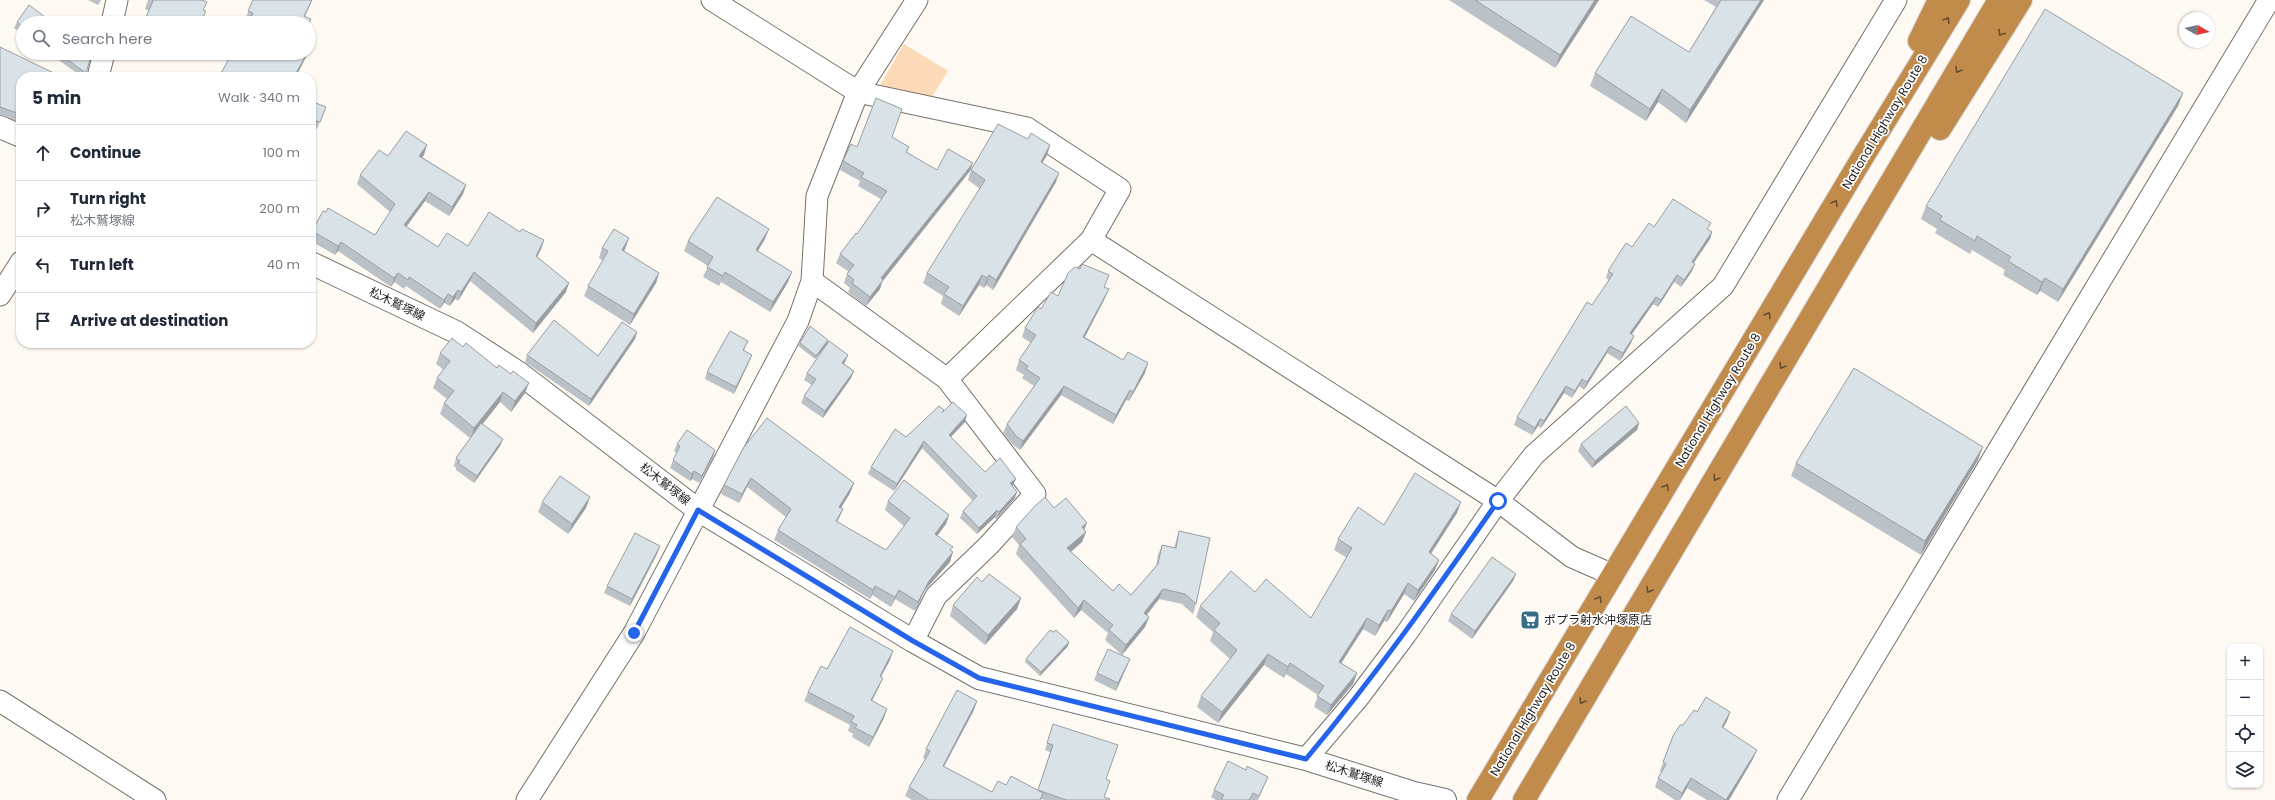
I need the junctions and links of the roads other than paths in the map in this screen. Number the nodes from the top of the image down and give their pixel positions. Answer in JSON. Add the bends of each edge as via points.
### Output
{"nodes":[{"id":1,"x":117,"y":0,"type":"edge"},
{"id":2,"x":712,"y":0,"type":"edge"},
{"id":3,"x":917,"y":0,"type":"edge"},
{"id":4,"x":1896,"y":0,"type":"edge"},
{"id":5,"x":1939,"y":0,"type":"edge"},
{"id":6,"x":1959,"y":0,"type":"edge"},
{"id":7,"x":1999,"y":0,"type":"edge"},
{"id":8,"x":2021,"y":0,"type":"edge"},
{"id":9,"x":2269,"y":0,"type":"edge"},
{"id":10,"x":114,"y":16,"type":"edge"},
{"id":11,"x":102,"y":60,"type":"edge"},
{"id":12,"x":99,"y":72,"type":"edge"},
{"id":13,"x":858,"y":92,"type":"junction"},
{"id":14,"x":0,"y":127,"type":"edge"},
{"id":15,"x":16,"y":134,"type":"edge"},
{"id":16,"x":1861,"y":160,"type":"junction"},
{"id":17,"x":1091,"y":240,"type":"junction"},
{"id":18,"x":316,"y":265,"type":"edge"},
{"id":19,"x":16,"y":270,"type":"edge"},
{"id":20,"x":812,"y":281,"type":"junction"},
{"id":21,"x":0,"y":295,"type":"edge"},
{"id":22,"x":1807,"y":325,"type":"junction"},
{"id":23,"x":947,"y":380,"type":"junction"},
{"id":24,"x":1498,"y":501,"type":"junction"},
{"id":25,"x":698,"y":510,"type":"junction"},
{"id":26,"x":1613,"y":575,"type":"junction"},
{"id":27,"x":913,"y":641,"type":"junction"},
{"id":28,"x":0,"y":702,"type":"edge"},
{"id":29,"x":1306,"y":759,"type":"junction"},
{"id":30,"x":155,"y":800,"type":"edge"},
{"id":31,"x":527,"y":800,"type":"edge"},
{"id":32,"x":1446,"y":800,"type":"edge"},
{"id":33,"x":1478,"y":800,"type":"edge"},
{"id":34,"x":1524,"y":800,"type":"edge"},
{"id":35,"x":1788,"y":800,"type":"edge"}],
"edges":[{"from":1,"to":10,"type":"street"},
{"from":2,"to":13,"type":"street"},
{"from":3,"to":13,"type":"street"},
{"from":4,"to":24,"type":"street","via":[[1723,286],[1534,455]]},
{"from":5,"to":16,"type":"highway"},
{"from":16,"to":6,"type":"highway","name":"National Highway Route 8","one_way":true},
{"from":7,"to":22,"type":"highway","one_way":true},
{"from":8,"to":22,"type":"highway","one_way":true,"via":[[1886,214]]},
{"from":9,"to":35,"type":"street"},
{"from":11,"to":12,"type":"street"},
{"from":13,"to":17,"type":"street","via":[[1026,128],[1120,189]]},
{"from":13,"to":20,"type":"street","via":[[817,196]]},
{"from":14,"to":15,"type":"main road"},
{"from":26,"to":16,"type":"highway","name":"National Highway Route 8","one_way":true},
{"from":17,"to":23,"type":"street"},
{"from":17,"to":24,"type":"street"},
{"from":18,"to":25,"type":"main road","name":"松木鷲塚線","via":[[456,332],[513,368]]},
{"from":19,"to":21,"type":"street"},
{"from":20,"to":23,"type":"street"},
{"from":20,"to":25,"type":"street","via":[[798,321]]},
{"from":22,"to":34,"type":"highway","one_way":true},
{"from":23,"to":27,"type":"street","via":[[1035,494],[989,545],[936,596]]},
{"from":24,"to":26,"type":"street","via":[[1572,557]]},
{"from":24,"to":29,"type":"street","via":[[1406,634],[1358,698]]},
{"from":25,"to":27,"type":"main road","name":"松木鷲塚線"},
{"from":25,"to":31,"type":"street","via":[[634,633]]},
{"from":33,"to":26,"type":"highway","name":"National Highway Route 8","one_way":true},
{"from":27,"to":29,"type":"main road","name":"松木鷲塚線","via":[[979,678]]},
{"from":28,"to":30,"type":"street"},
{"from":29,"to":32,"type":"main road","name":"松木鷲塚線","via":[[1414,793]]}]}
